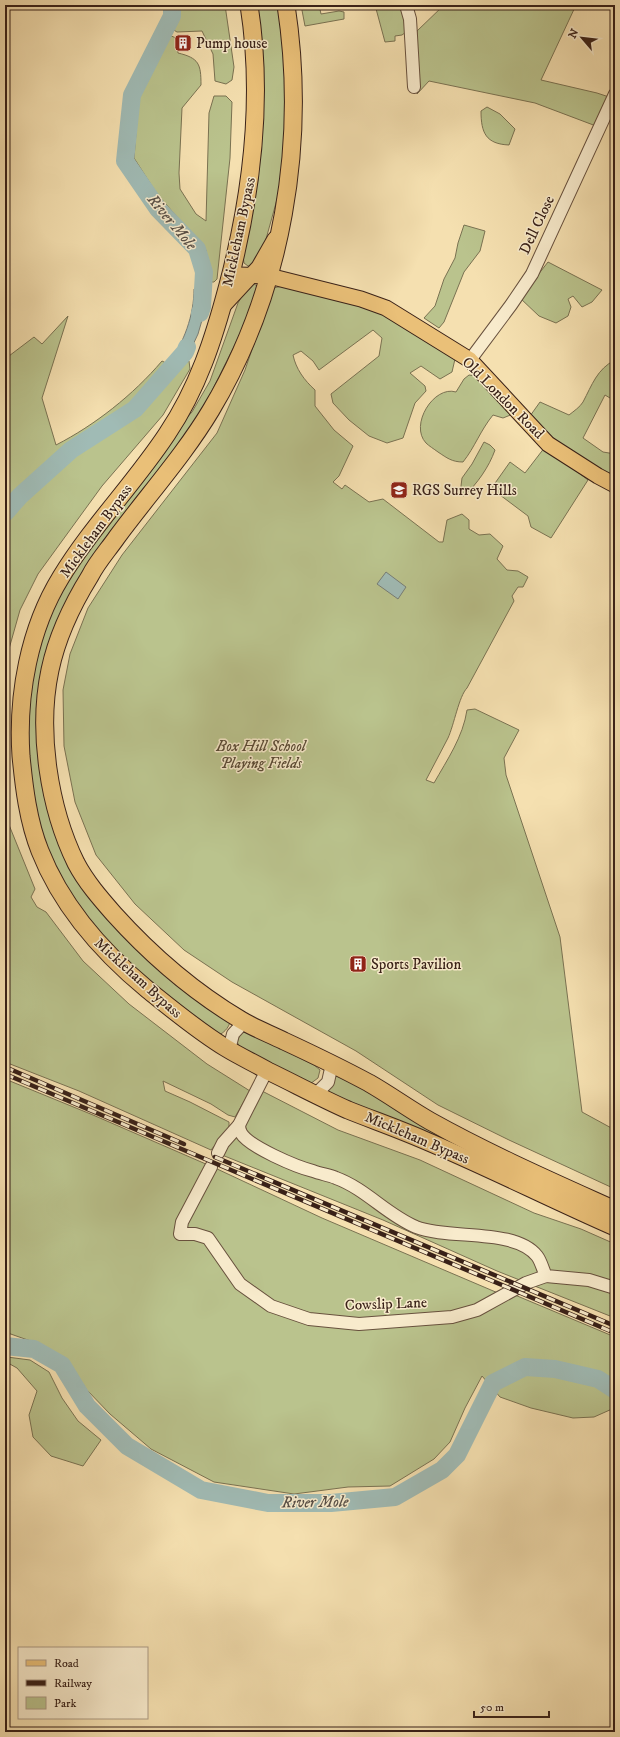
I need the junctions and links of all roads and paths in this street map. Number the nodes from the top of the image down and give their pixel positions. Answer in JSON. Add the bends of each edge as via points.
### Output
{"nodes":[{"id":1,"x":249,"y":5,"type":"edge"},
{"id":2,"x":286,"y":5,"type":"edge"},
{"id":3,"x":406,"y":5,"type":"edge"},
{"id":4,"x":414,"y":87,"type":"dead end"},
{"id":5,"x":615,"y":94,"type":"edge"},
{"id":6,"x":261,"y":275,"type":"junction"},
{"id":7,"x":230,"y":279,"type":"junction"},
{"id":8,"x":222,"y":307,"type":"junction"},
{"id":9,"x":470,"y":360,"type":"junction"},
{"id":10,"x":615,"y":485,"type":"edge"},
{"id":11,"x":244,"y":1022,"type":"junction"},
{"id":12,"x":229,"y":1050,"type":"junction"},
{"id":13,"x":332,"y":1064,"type":"junction"},
{"id":14,"x":267,"y":1070,"type":"junction"},
{"id":15,"x":315,"y":1095,"type":"junction"},
{"id":16,"x":239,"y":1125,"type":"junction"},
{"id":17,"x":218,"y":1153,"type":"dead end"},
{"id":18,"x":211,"y":1167,"type":"dead end"},
{"id":19,"x":615,"y":1210,"type":"edge"},
{"id":20,"x":615,"y":1227,"type":"edge"},
{"id":21,"x":546,"y":1276,"type":"junction"},
{"id":22,"x":615,"y":1288,"type":"edge"}],
"edges":[{"from":1,"to":7,"type":"highway","name":"Mickleham Bypass","via":[[256,84],[254,148],[243,225]]},
{"from":2,"to":6,"type":"highway","name":"Mickleham Bypass","via":[[293,79],[288,185],[280,228]]},
{"from":3,"to":4,"type":"street","via":[[410,19]]},
{"from":5,"to":9,"type":"street","name":"Dell Close","via":[[532,274]]},
{"from":6,"to":7,"type":"main road","name":"Old London Road","via":[[238,275]]},
{"from":6,"to":8,"type":"main road"},
{"from":6,"to":9,"type":"main road","name":"Old London Road","via":[[361,299],[386,308]]},
{"from":6,"to":11,"type":"highway","name":"Mickleham Bypass","via":[[248,337],[211,409],[175,462],[91,573],[65,621],[50,671],[45,715],[47,770],[60,821],[77,864],[97,895],[137,940],[179,976]]},
{"from":7,"to":8,"type":"highway","name":"Mickleham Bypass"},
{"from":8,"to":12,"type":"highway","name":"Mickleham Bypass","via":[[211,347],[186,402],[167,435],[83,543],[48,602],[39,624],[25,677],[19,729],[23,779],[37,843],[71,910],[97,942],[132,976],[185,1020]]},
{"from":9,"to":10,"type":"main road","name":"Old London Road","via":[[548,444]]},
{"from":11,"to":12,"type":"street","via":[[233,1034]]},
{"from":11,"to":13,"type":"highway","name":"Mickleham Bypass"},
{"from":12,"to":14,"type":"highway","name":"Mickleham Bypass"},
{"from":13,"to":15,"type":"street","via":[[328,1082]]},
{"from":13,"to":19,"type":"highway","name":"Mickleham Bypass","via":[[468,1141]]},
{"from":14,"to":15,"type":"highway","name":"Mickleham Bypass"},
{"from":14,"to":16,"type":"street"},
{"from":15,"to":20,"type":"highway","name":"Mickleham Bypass","via":[[427,1141]]},
{"from":16,"to":17,"type":"street"},
{"from":16,"to":21,"type":"street","via":[[241,1133],[261,1149],[361,1190],[390,1212],[416,1227],[447,1234],[503,1238],[522,1244],[538,1257]]},
{"from":18,"to":21,"type":"street","name":"Cowslip Lane","via":[[182,1222],[180,1234],[195,1234],[208,1238],[240,1284],[271,1306],[309,1319],[359,1324],[452,1317],[477,1310],[526,1283]]},
{"from":21,"to":22,"type":"street","name":"Cowslip Lane","via":[[589,1280]]}]}
